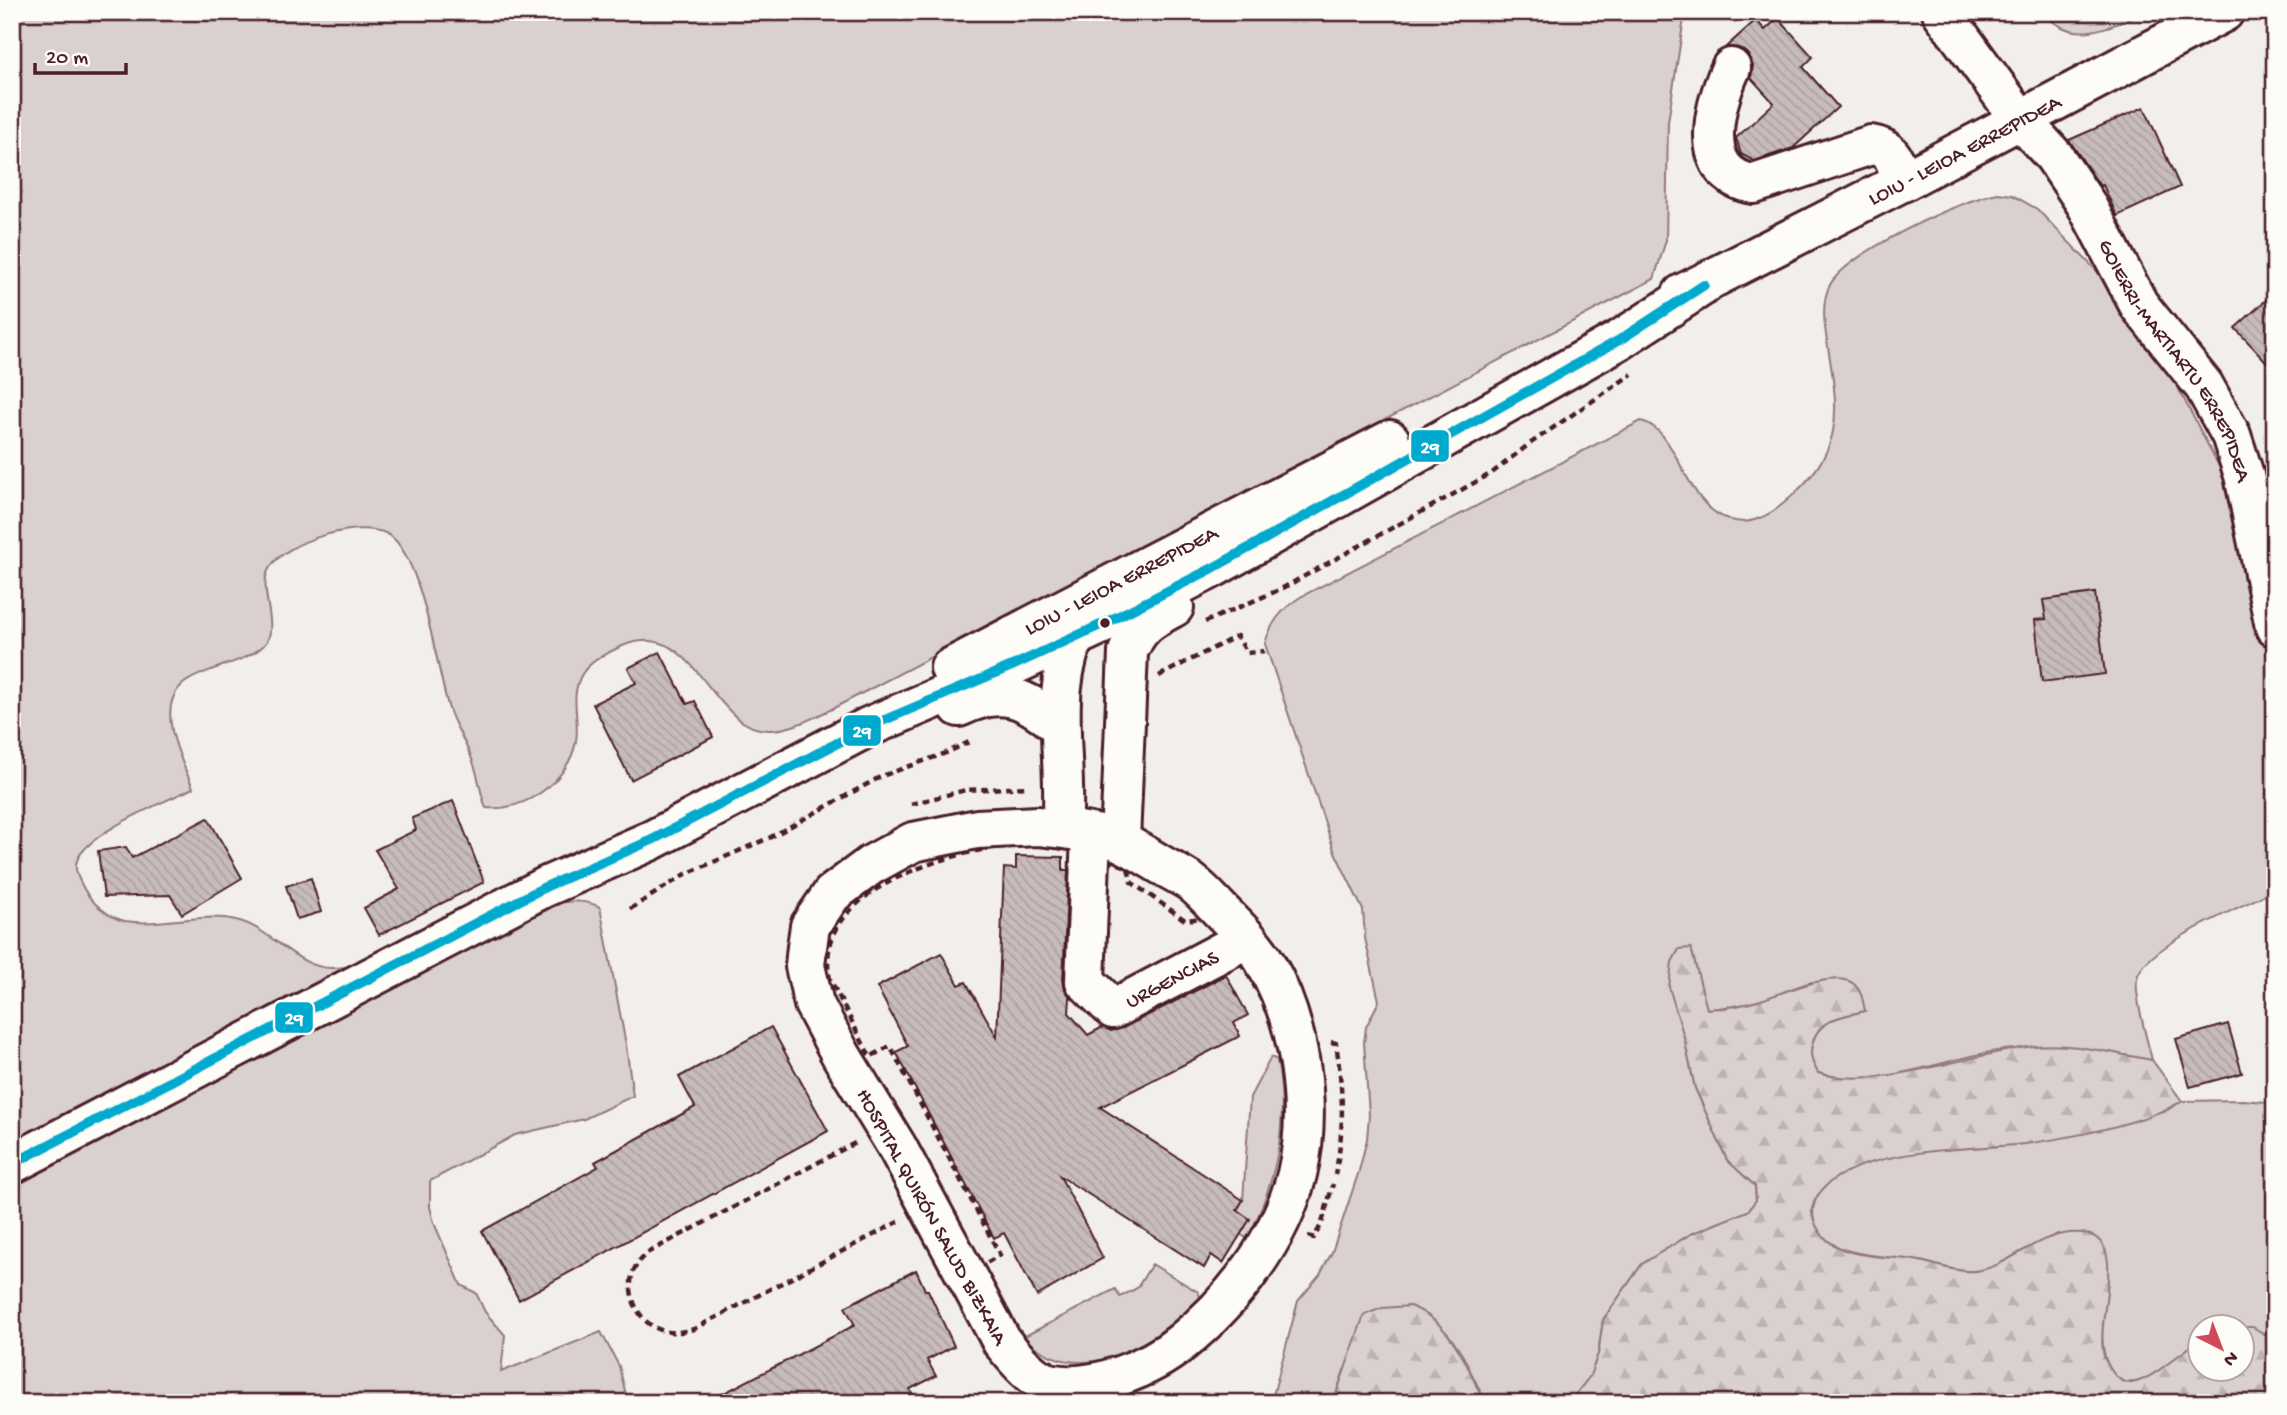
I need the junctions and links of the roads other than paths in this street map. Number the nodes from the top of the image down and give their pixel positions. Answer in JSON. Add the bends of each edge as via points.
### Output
{"nodes":[{"id":1,"x":1942,"y":12,"type":"edge"},
{"id":2,"x":2224,"y":12,"type":"edge"},
{"id":3,"x":1731,"y":68,"type":"dead end"},
{"id":4,"x":2020,"y":119,"type":"junction"},
{"id":5,"x":1904,"y":181,"type":"junction"},
{"id":6,"x":1704,"y":285,"type":"junction"},
{"id":7,"x":1535,"y":387,"type":"junction"},
{"id":8,"x":1356,"y":457,"type":"junction"},
{"id":9,"x":2275,"y":626,"type":"edge"},
{"id":10,"x":1073,"y":637,"type":"junction"},
{"id":11,"x":1061,"y":742,"type":"junction"},
{"id":12,"x":1124,"y":766,"type":"junction"},
{"id":13,"x":652,"y":840,"type":"junction"},
{"id":14,"x":1091,"y":840,"type":"junction"},
{"id":15,"x":545,"y":887,"type":"junction"},
{"id":16,"x":1238,"y":943,"type":"junction"},
{"id":17,"x":12,"y":1164,"type":"edge"}],
"edges":[{"from":1,"to":4,"type":"main road","name":"GOIERRI-MARTIARTU ERREPIDEA"},
{"from":2,"to":4,"type":"main road","name":"LOIU - LEIOA ERREPIDEA"},
{"from":3,"to":5,"type":"main road","via":[[1714,121],[1715,148],[1724,168],[1743,182],[1754,184],[1871,145],[1891,153]]},
{"from":4,"to":5,"type":"main road","name":"LOIU - LEIOA ERREPIDEA"},
{"from":4,"to":9,"type":"main road","name":"GOIERRI-MARTIARTU ERREPIDEA","via":[[2054,156],[2086,204],[2138,305],[2204,386],[2231,435],[2244,475]]},
{"from":5,"to":6,"type":"main road","name":"LOIU - LEIOA ERREPIDEA"},
{"from":6,"to":7,"type":"main road","name":"LOIU - LEIOA ERREPIDEA"},
{"from":6,"to":8,"type":"main road","name":"LOIU - LEIOA ERREPIDEA","via":[[1593,334]]},
{"from":7,"to":10,"type":"main road","name":"LOIU - LEIOA ERREPIDEA","via":[[1213,568]]},
{"from":7,"to":12,"type":"main road","via":[[1469,450],[1149,620],[1135,634],[1128,652]]},
{"from":8,"to":10,"type":"main road","via":[[1286,511],[1086,616]]},
{"from":8,"to":15,"type":"main road","name":"LOIU - LEIOA ERREPIDEA","via":[[641,826]]},
{"from":10,"to":11,"type":"main road","via":[[1062,682]]},
{"from":10,"to":13,"type":"main road","name":"LOIU - LEIOA ERREPIDEA","via":[[868,727]]},
{"from":11,"to":12,"type":"main road","via":[[1080,777],[1089,782],[1101,782]]},
{"from":11,"to":13,"type":"main road","via":[[1032,704],[995,695],[965,704],[750,807]]},
{"from":11,"to":14,"type":"main road","via":[[1065,803]]},
{"from":12,"to":14,"type":"main road"},
{"from":13,"to":15,"type":"main road","name":"LOIU - LEIOA ERREPIDEA"},
{"from":14,"to":16,"type":"main road","name":"HOSPITAL QUIRÓN SALUD BIZKAIA","via":[[1191,882]]},
{"from":14,"to":16,"type":"main road","name":"URGENCIAS","via":[[1085,981],[1113,1009]]},
{"from":14,"to":16,"type":"main road","name":"HOSPITAL QUIRÓN SALUD BIZKAIA","via":[[1038,826],[977,829],[914,842],[871,865],[832,894],[810,926],[806,973],[819,1014],[1002,1342],[1018,1362],[1046,1383],[1102,1381],[1172,1351],[1237,1290],[1283,1212],[1297,1175],[1308,1035],[1265,961]]},
{"from":15,"to":17,"type":"main road","name":"LOIU - LEIOA ERREPIDEA"}]}
